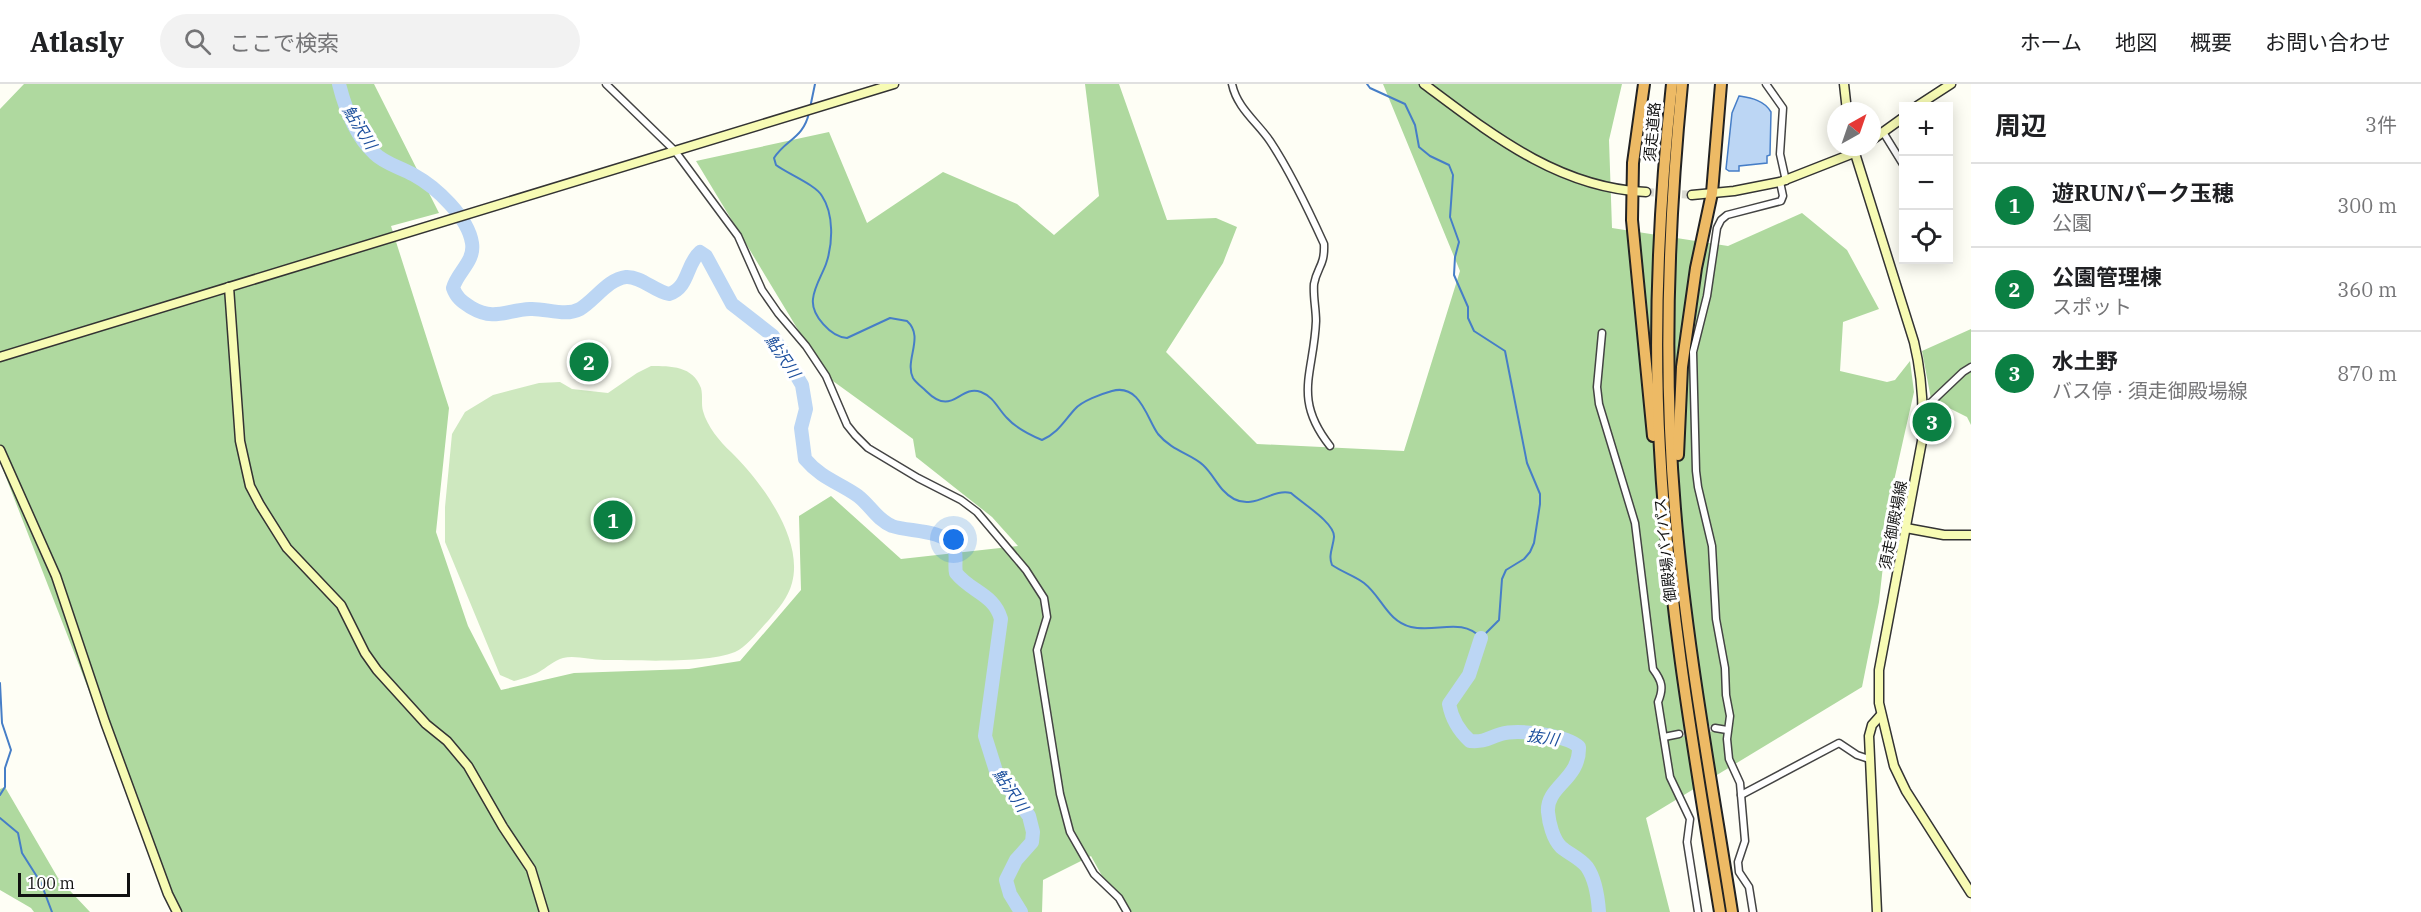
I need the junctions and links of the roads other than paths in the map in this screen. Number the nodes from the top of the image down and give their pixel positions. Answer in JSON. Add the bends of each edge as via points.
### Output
{"nodes":[{"id":1,"x":606,"y":84,"type":"edge"},
{"id":2,"x":894,"y":84,"type":"edge"},
{"id":3,"x":1232,"y":84,"type":"edge"},
{"id":4,"x":1424,"y":84,"type":"edge"},
{"id":5,"x":1644,"y":84,"type":"edge"},
{"id":6,"x":1672,"y":84,"type":"edge"},
{"id":7,"x":1683,"y":84,"type":"edge"},
{"id":8,"x":1721,"y":84,"type":"edge"},
{"id":9,"x":1766,"y":84,"type":"edge"},
{"id":10,"x":1844,"y":84,"type":"edge"},
{"id":11,"x":1951,"y":84,"type":"edge"},
{"id":12,"x":1846,"y":102,"type":"edge"},
{"id":13,"x":1923,"y":102,"type":"edge"},
{"id":14,"x":1899,"y":121,"type":"edge"},
{"id":15,"x":1883,"y":132,"type":"joint"},
{"id":16,"x":675,"y":151,"type":"junction"},
{"id":17,"x":1840,"y":156,"type":"edge"},
{"id":18,"x":1856,"y":156,"type":"edge"},
{"id":19,"x":1899,"y":158,"type":"edge"},
{"id":20,"x":1783,"y":181,"type":"junction"},
{"id":21,"x":1668,"y":183,"type":"junction"},
{"id":22,"x":1632,"y":192,"type":"junction"},
{"id":23,"x":1646,"y":192,"type":"tunnel mouth"},
{"id":24,"x":1712,"y":193,"type":"junction"},
{"id":25,"x":1692,"y":195,"type":"tunnel mouth"},
{"id":26,"x":229,"y":287,"type":"junction"},
{"id":27,"x":1602,"y":333,"type":"dead end"},
{"id":28,"x":0,"y":357,"type":"edge"},
{"id":29,"x":1971,"y":367,"type":"edge"},
{"id":30,"x":1924,"y":409,"type":"junction"},
{"id":31,"x":1330,"y":446,"type":"dead end"},
{"id":32,"x":0,"y":450,"type":"edge"},
{"id":33,"x":1906,"y":528,"type":"junction"},
{"id":34,"x":1971,"y":535,"type":"edge"},
{"id":35,"x":1666,"y":539,"type":"junction"},
{"id":36,"x":1681,"y":565,"type":"junction"},
{"id":37,"x":1880,"y":716,"type":"junction"},
{"id":38,"x":1715,"y":728,"type":"tunnel mouth"},
{"id":39,"x":1727,"y":730,"type":"junction"},
{"id":40,"x":1679,"y":734,"type":"tunnel mouth"},
{"id":41,"x":1664,"y":736,"type":"junction"},
{"id":42,"x":1869,"y":759,"type":"junction"},
{"id":43,"x":1741,"y":795,"type":"junction"},
{"id":44,"x":1971,"y":893,"type":"edge"},
{"id":45,"x":177,"y":912,"type":"edge"},
{"id":46,"x":544,"y":912,"type":"edge"},
{"id":47,"x":1127,"y":912,"type":"edge"},
{"id":48,"x":1698,"y":912,"type":"edge"},
{"id":49,"x":1720,"y":912,"type":"edge"},
{"id":50,"x":1732,"y":912,"type":"edge"},
{"id":51,"x":1753,"y":912,"type":"edge"},
{"id":52,"x":1877,"y":912,"type":"edge"}],
"edges":[{"from":1,"to":16,"type":"street"},
{"from":2,"to":16,"type":"street"},
{"from":3,"to":31,"type":"street","via":[[1249,117],[1270,140],[1324,244],[1325,259],[1314,283],[1316,322],[1307,382],[1311,418]]},
{"from":4,"to":22,"type":"street","via":[[1535,161],[1566,175]]},
{"from":5,"to":22,"type":"highway"},
{"from":6,"to":21,"type":"highway","name":"須走道路"},
{"from":7,"to":21,"type":"highway","name":"須走道路"},
{"from":8,"to":24,"type":"highway"},
{"from":9,"to":20,"type":"street","via":[[1783,108]]},
{"from":10,"to":12,"type":"street"},
{"from":11,"to":13,"type":"street"},
{"from":14,"to":15,"type":"street"},
{"from":15,"to":19,"type":"street"},
{"from":16,"to":26,"type":"street"},
{"from":16,"to":47,"type":"street","via":[[738,236],[762,290],[778,314],[826,376],[846,425],[868,448],[977,512],[1026,570],[1044,598],[1047,617],[1037,650],[1060,794],[1070,832],[1094,874],[1119,898]]},
{"from":17,"to":20,"type":"street"},
{"from":18,"to":30,"type":"street","name":"須走御殿場線","via":[[1914,342]]},
{"from":20,"to":24,"type":"street"},
{"from":20,"to":39,"type":"street","via":[[1781,201],[1727,214],[1721,219],[1693,352],[1696,471],[1712,546],[1716,619],[1730,716]]},
{"from":21,"to":35,"type":"highway","name":"御殿場バイパス","via":[[1658,382]]},
{"from":21,"to":36,"type":"highway","name":"御殿場バイパス","via":[[1668,380]]},
{"from":22,"to":23,"type":"street"},
{"from":22,"to":35,"type":"highway","via":[[1635,263]]},
{"from":24,"to":25,"type":"street"},
{"from":24,"to":36,"type":"highway","via":[[1696,268],[1682,367],[1678,452]]},
{"from":26,"to":28,"type":"street"},
{"from":26,"to":46,"type":"street","via":[[240,441],[250,486],[287,548],[341,605],[377,670],[468,766],[531,869]]},
{"from":27,"to":41,"type":"street","via":[[1599,404],[1635,523],[1653,669],[1661,681],[1658,702]]},
{"from":29,"to":30,"type":"street"},
{"from":30,"to":33,"type":"street","name":"須走御殿場線"},
{"from":32,"to":45,"type":"street","via":[[56,576],[105,722]]},
{"from":33,"to":34,"type":"street"},
{"from":33,"to":37,"type":"street","name":"須走御殿場線","via":[[1879,670]]},
{"from":35,"to":49,"type":"highway","name":"御殿場バイパス","via":[[1684,688]]},
{"from":36,"to":50,"type":"highway","name":"御殿場バイパス"},
{"from":37,"to":42,"type":"street","via":[[1869,736]]},
{"from":37,"to":44,"type":"street","name":"須走御殿場線","via":[[1894,766],[1906,791]]},
{"from":38,"to":39,"type":"street"},
{"from":39,"to":43,"type":"street","via":[[1730,759]]},
{"from":40,"to":41,"type":"street"},
{"from":41,"to":48,"type":"street","via":[[1671,777],[1690,819],[1687,842]]},
{"from":42,"to":43,"type":"street","via":[[1839,743]]},
{"from":42,"to":52,"type":"street"},
{"from":43,"to":51,"type":"street","via":[[1745,841],[1739,872],[1749,887]]}]}
